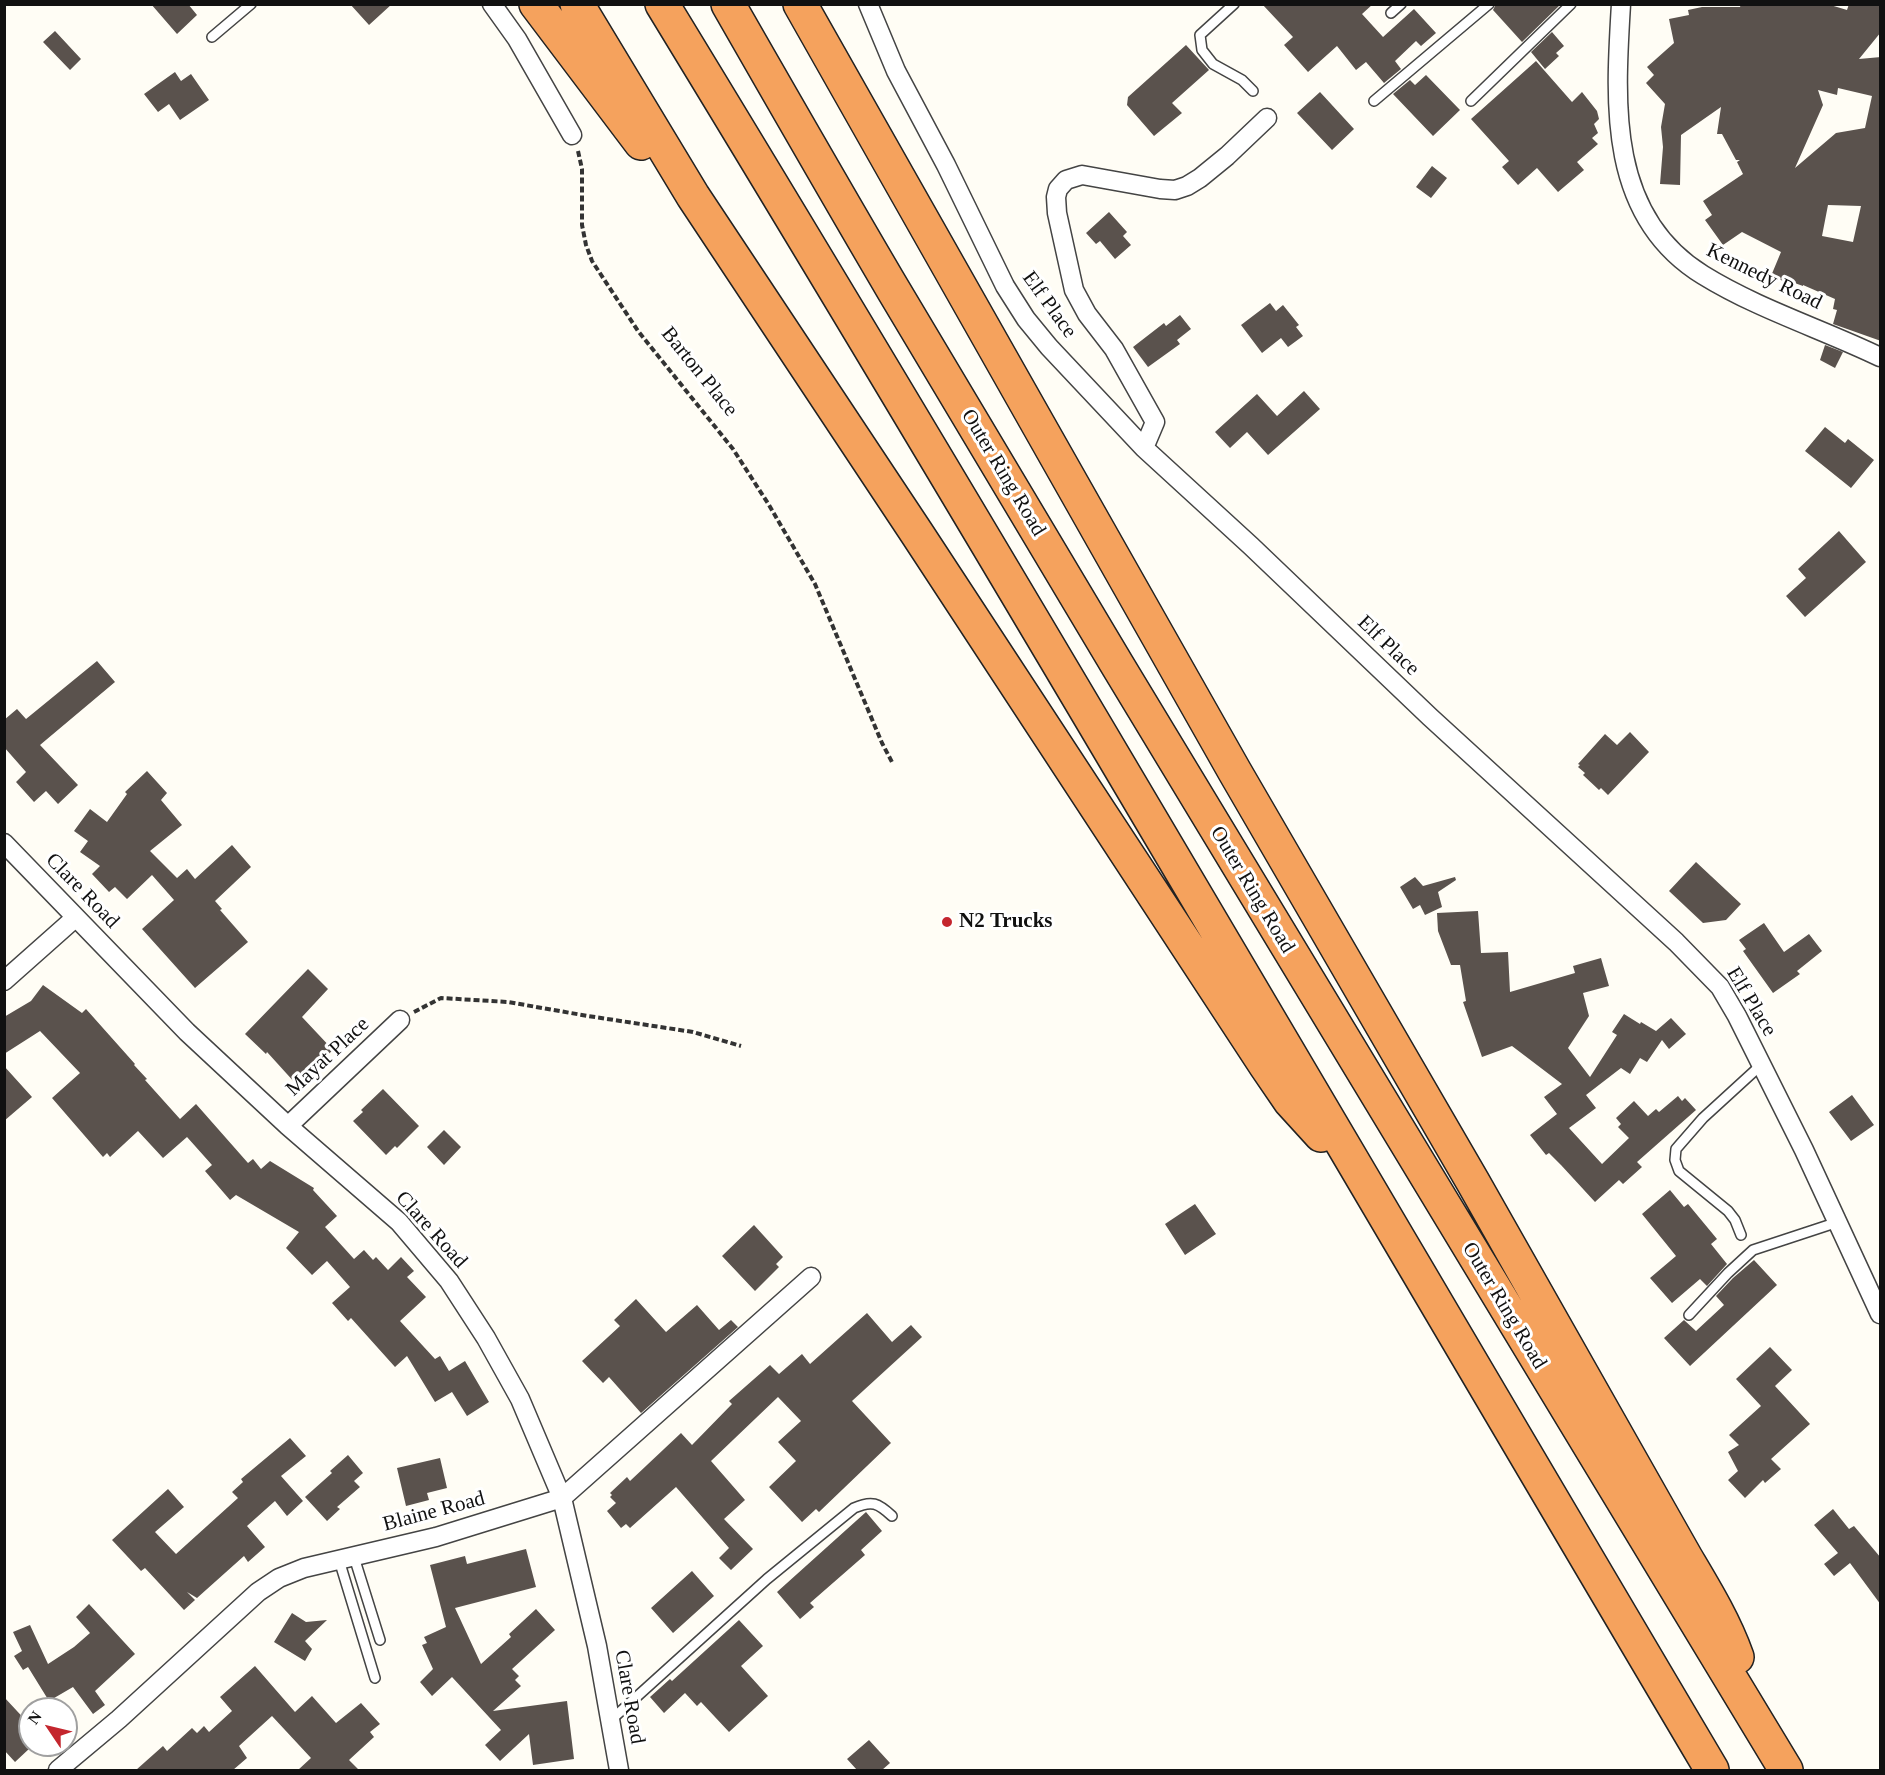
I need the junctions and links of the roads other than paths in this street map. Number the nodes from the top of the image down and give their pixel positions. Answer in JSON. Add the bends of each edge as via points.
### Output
{"nodes":[{"id":1,"x":251,"y":4,"type":"edge"},
{"id":2,"x":492,"y":4,"type":"edge"},
{"id":3,"x":536,"y":4,"type":"edge"},
{"id":4,"x":577,"y":4,"type":"edge"},
{"id":5,"x":662,"y":4,"type":"edge"},
{"id":6,"x":728,"y":4,"type":"edge"},
{"id":7,"x":800,"y":4,"type":"edge"},
{"id":8,"x":805,"y":4,"type":"edge"},
{"id":9,"x":868,"y":4,"type":"edge"},
{"id":10,"x":1234,"y":4,"type":"edge"},
{"id":11,"x":1401,"y":4,"type":"edge"},
{"id":12,"x":1489,"y":4,"type":"edge"},
{"id":13,"x":1571,"y":4,"type":"edge"},
{"id":14,"x":1620,"y":4,"type":"edge"},
{"id":15,"x":1391,"y":13,"type":"dead end"},
{"id":16,"x":818,"y":34,"type":"junction"},
{"id":17,"x":212,"y":37,"type":"dead end"},
{"id":18,"x":1253,"y":91,"type":"dead end"},
{"id":19,"x":1374,"y":101,"type":"dead end"},
{"id":20,"x":1471,"y":101,"type":"dead end"},
{"id":21,"x":1267,"y":118,"type":"dead end"},
{"id":22,"x":572,"y":135,"type":"road end"},
{"id":23,"x":693,"y":196,"type":"junction"},
{"id":24,"x":1881,"y":357,"type":"edge"},
{"id":25,"x":1143,"y":448,"type":"junction"},
{"id":26,"x":4,"y":843,"type":"edge"},
{"id":27,"x":75,"y":918,"type":"junction"},
{"id":28,"x":4,"y":981,"type":"edge"},
{"id":29,"x":400,"y":1020,"type":"road end"},
{"id":30,"x":1761,"y":1065,"type":"junction"},
{"id":31,"x":288,"y":1126,"type":"junction"},
{"id":32,"x":1358,"y":1173,"type":"junction"},
{"id":33,"x":1838,"y":1222,"type":"junction"},
{"id":34,"x":1741,"y":1235,"type":"dead end"},
{"id":35,"x":810,"y":1277,"type":"dead end"},
{"id":36,"x":1881,"y":1314,"type":"edge"},
{"id":37,"x":1689,"y":1315,"type":"dead end"},
{"id":38,"x":562,"y":1498,"type":"junction"},
{"id":39,"x":892,"y":1516,"type":"dead end"},
{"id":40,"x":347,"y":1558,"type":"junction"},
{"id":41,"x":380,"y":1640,"type":"dead end"},
{"id":42,"x":375,"y":1678,"type":"dead end"},
{"id":43,"x":1747,"y":1706,"type":"junction"},
{"id":44,"x":610,"y":1719,"type":"junction"},
{"id":45,"x":58,"y":1770,"type":"edge"},
{"id":46,"x":619,"y":1770,"type":"edge"},
{"id":47,"x":1712,"y":1770,"type":"edge"},
{"id":48,"x":1786,"y":1770,"type":"edge"}],
"edges":[{"from":1,"to":17,"type":"lane"},
{"from":2,"to":22,"type":"street","via":[[517,39]]},
{"from":3,"to":23,"type":"highway","via":[[655,160]]},
{"from":4,"to":23,"type":"highway"},
{"from":5,"to":32,"type":"highway","via":[[1192,887]]},
{"from":6,"to":43,"type":"highway","name":"Outer Ring Road","via":[[1213,826]]},
{"from":7,"to":16,"type":"highway"},
{"from":8,"to":16,"type":"highway"},
{"from":9,"to":25,"type":"street","name":"Elf Place","via":[[896,71],[1005,286],[1026,319],[1082,385]]},
{"from":10,"to":18,"type":"lane","via":[[1200,35],[1202,50],[1213,64]]},
{"from":11,"to":15,"type":"lane"},
{"from":12,"to":19,"type":"lane"},
{"from":13,"to":20,"type":"lane"},
{"from":14,"to":24,"type":"street","name":"Kennedy Road","via":[[1617,112],[1625,169],[1642,212],[1660,237],[1679,258],[1703,275],[1751,301]]},
{"from":16,"to":43,"type":"highway","via":[[1229,762],[1713,1604],[1729,1634]]},
{"from":21,"to":25,"type":"street","via":[[1227,156],[1187,186],[1160,189],[1082,176],[1066,180],[1058,189],[1057,213],[1074,290],[1155,422]]},
{"from":23,"to":32,"type":"highway","via":[[1266,1066],[1290,1101]]},
{"from":25,"to":30,"type":"street","name":"Elf Place","via":[[1704,969],[1720,987]]},
{"from":26,"to":27,"type":"street","name":"Clare Road"},
{"from":27,"to":28,"type":"street"},
{"from":27,"to":31,"type":"street","name":"Clare Road"},
{"from":29,"to":31,"type":"street","name":"Mayat Place"},
{"from":30,"to":33,"type":"street","name":"Elf Place"},
{"from":30,"to":34,"type":"lane","via":[[1703,1118],[1676,1149],[1679,1172],[1728,1211]]},
{"from":31,"to":38,"type":"street","name":"Clare Road","via":[[399,1222],[448,1281],[520,1399]]},
{"from":32,"to":47,"type":"highway"},
{"from":33,"to":36,"type":"street","name":"Elf Place"},
{"from":33,"to":37,"type":"lane","via":[[1754,1250]]},
{"from":35,"to":38,"type":"street","name":"Blaine Road"},
{"from":38,"to":40,"type":"street","name":"Blaine Road","via":[[436,1537]]},
{"from":38,"to":44,"type":"street","name":"Clare Road"},
{"from":39,"to":44,"type":"lane","via":[[875,1503],[854,1508],[767,1579]]},
{"from":40,"to":41,"type":"lane"},
{"from":40,"to":42,"type":"lane"},
{"from":40,"to":45,"type":"street","name":"Blaine Road","via":[[304,1568],[258,1592]]},
{"from":43,"to":48,"type":"highway","name":"Outer Ring Road"},
{"from":44,"to":46,"type":"street","name":"Clare Road"}]}
